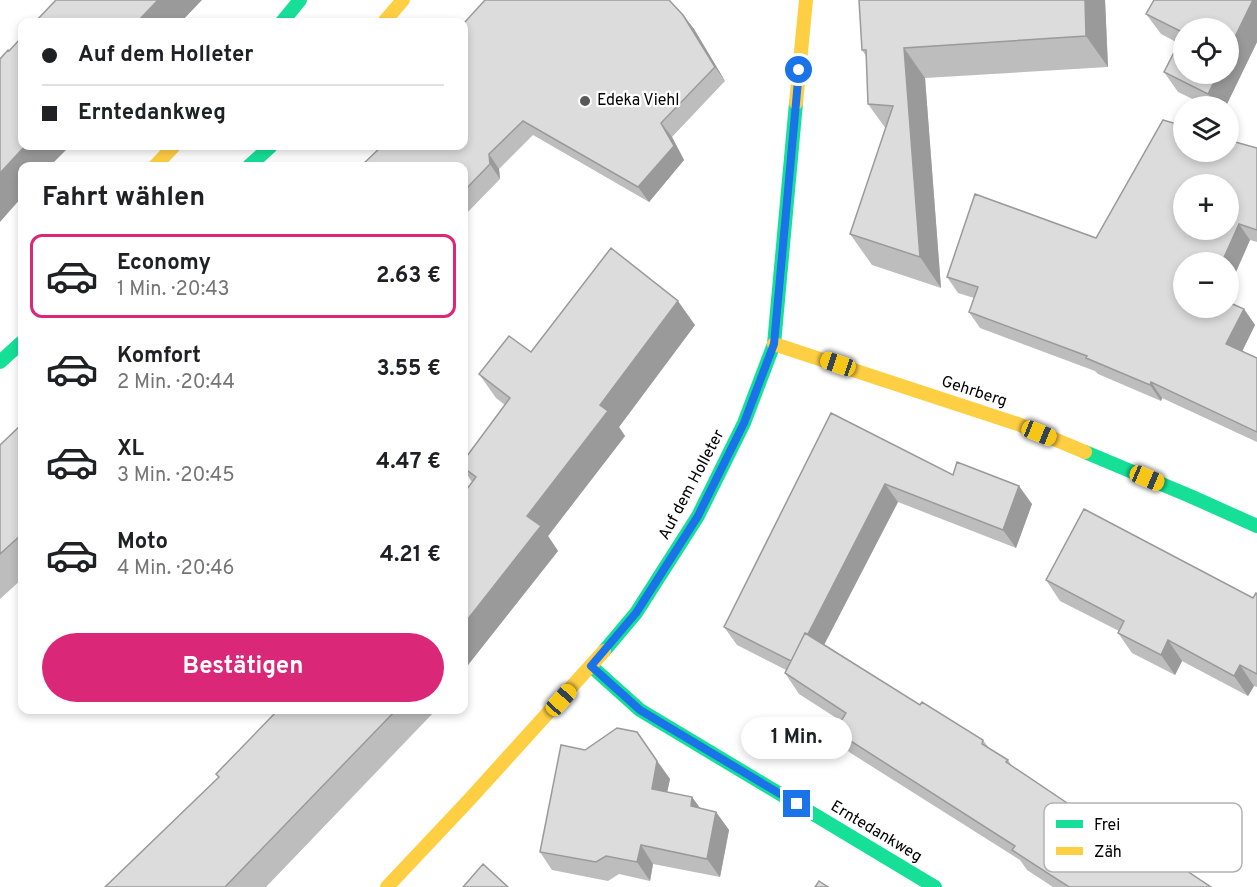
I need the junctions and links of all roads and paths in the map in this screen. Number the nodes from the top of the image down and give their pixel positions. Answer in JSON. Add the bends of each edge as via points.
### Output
{"nodes":[{"id":1,"x":300,"y":0,"type":"edge"},
{"id":2,"x":403,"y":0,"type":"edge"},
{"id":3,"x":806,"y":0,"type":"edge"},
{"id":4,"x":285,"y":18,"type":"edge"},
{"id":5,"x":387,"y":18,"type":"edge"},
{"id":6,"x":170,"y":150,"type":"edge"},
{"id":7,"x":267,"y":150,"type":"edge"},
{"id":8,"x":159,"y":162,"type":"edge"},
{"id":9,"x":253,"y":162,"type":"edge"},
{"id":10,"x":774,"y":344,"type":"junction"},
{"id":11,"x":18,"y":346,"type":"edge"},
{"id":12,"x":0,"y":362,"type":"edge"},
{"id":13,"x":1257,"y":526,"type":"edge"},
{"id":14,"x":591,"y":666,"type":"junction"},
{"id":15,"x":387,"y":887,"type":"edge"},
{"id":16,"x":936,"y":887,"type":"edge"}],
"edges":[{"from":1,"to":4,"type":"street"},
{"from":2,"to":5,"type":"street"},
{"from":3,"to":10,"type":"street","name":"Auf dem Holleter"},
{"from":6,"to":8,"type":"street"},
{"from":7,"to":9,"type":"street"},
{"from":10,"to":13,"type":"street","name":"Gehrberg","via":[[1018,424]]},
{"from":10,"to":14,"type":"street","name":"Auf dem Holleter","via":[[744,423],[698,516],[636,613]]},
{"from":11,"to":12,"type":"street"},
{"from":14,"to":15,"type":"street","name":"Auf dem Holleter"},
{"from":14,"to":16,"type":"street","name":"Erntedankweg","via":[[640,710]]}]}
